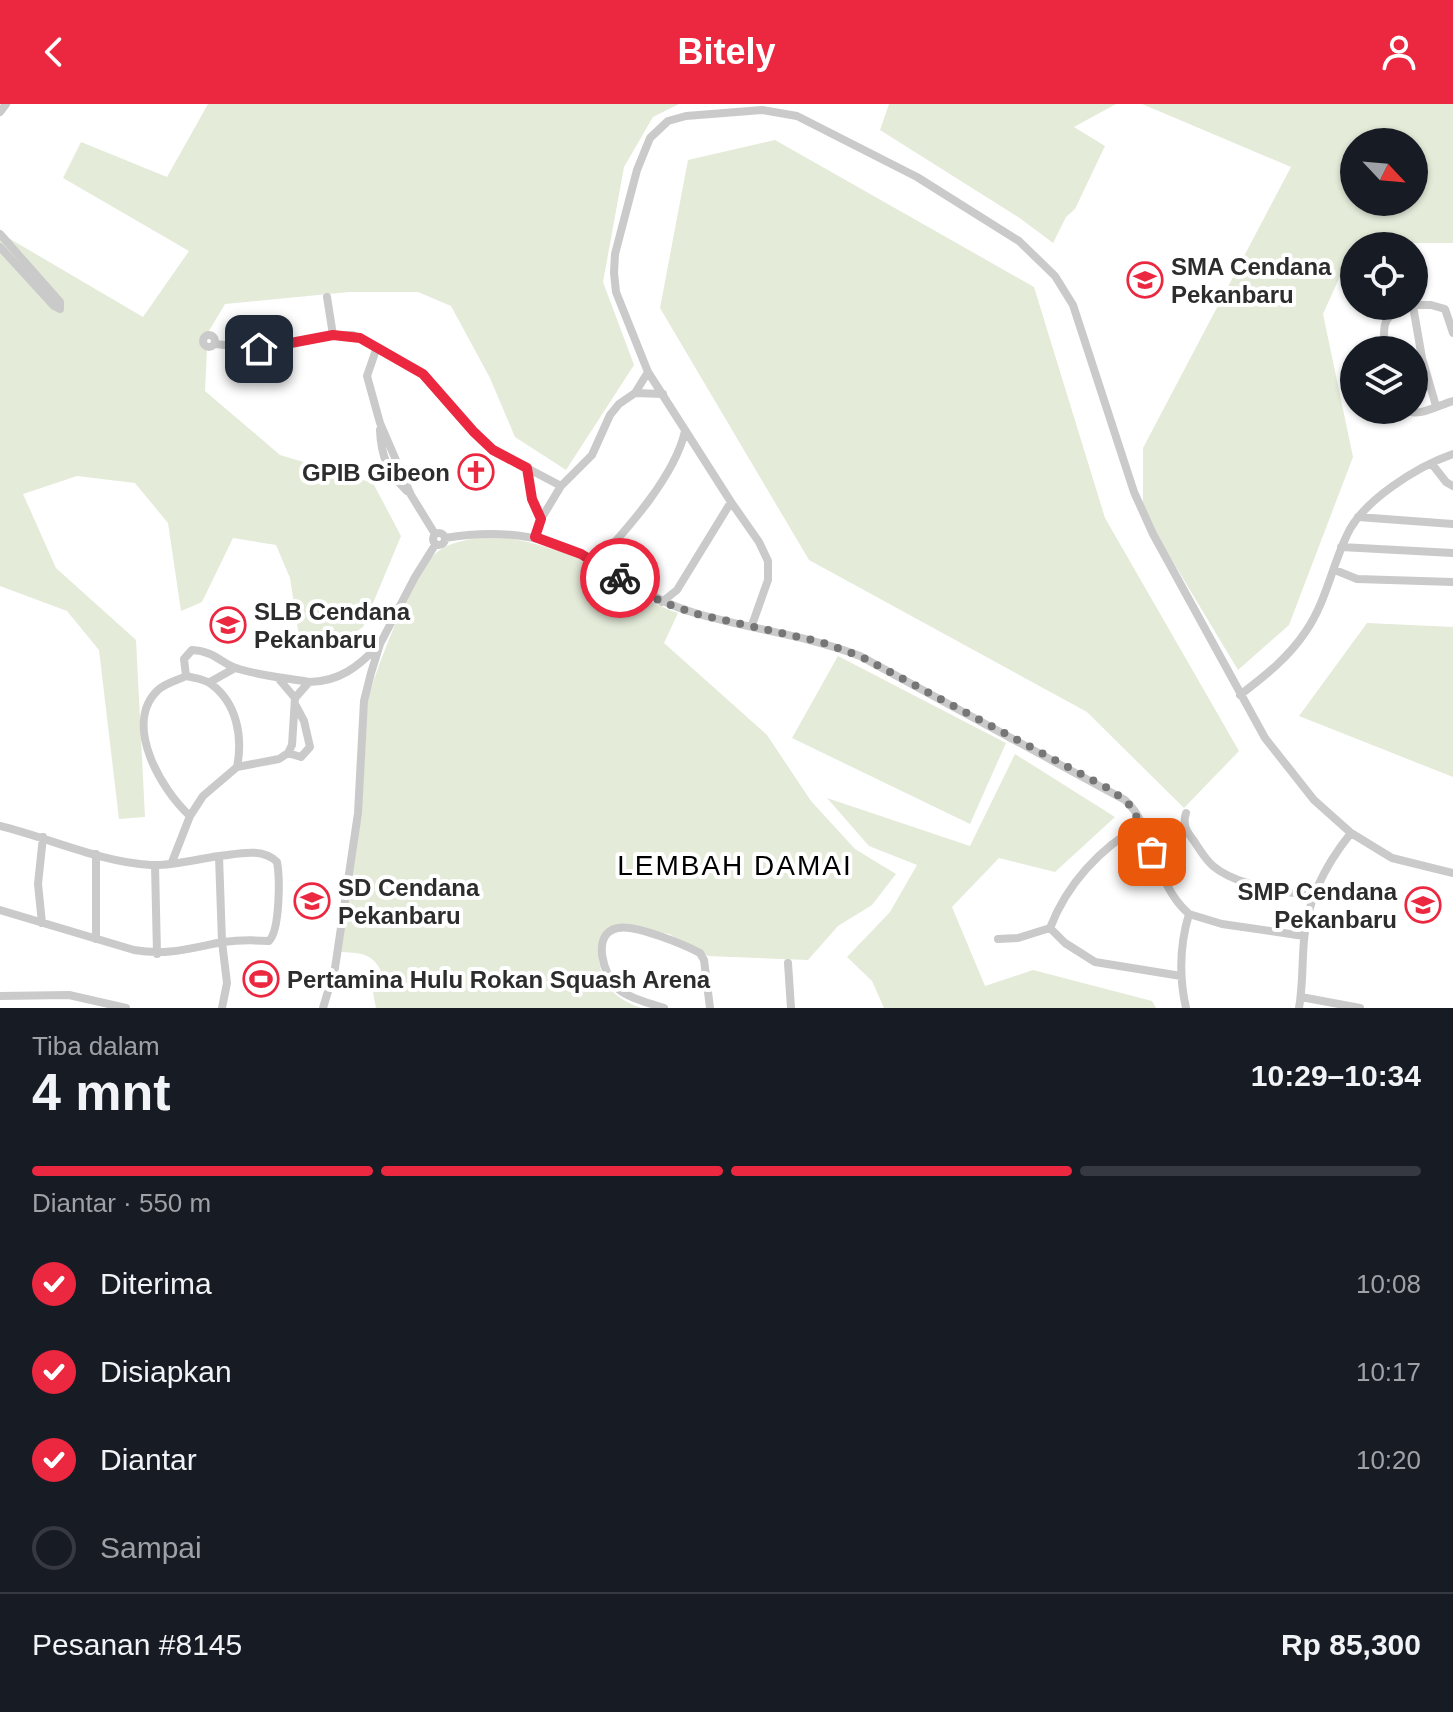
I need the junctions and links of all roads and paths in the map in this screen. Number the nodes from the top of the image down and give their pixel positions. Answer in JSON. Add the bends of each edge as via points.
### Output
{"nodes":[{"id":1,"x":6,"y":104,"type":"edge"},
{"id":2,"x":0,"y":112,"type":"edge"},
{"id":3,"x":0,"y":234,"type":"edge"},
{"id":4,"x":0,"y":247,"type":"edge"},
{"id":5,"x":327,"y":297,"type":"dead end"},
{"id":6,"x":1428,"y":305,"type":"edge"},
{"id":7,"x":1415,"y":320,"type":"edge"},
{"id":8,"x":1453,"y":333,"type":"edge"},
{"id":9,"x":333,"y":335,"type":"junction"},
{"id":10,"x":216,"y":344,"type":"dead end"},
{"id":11,"x":377,"y":347,"type":"junction"},
{"id":12,"x":648,"y":372,"type":"junction"},
{"id":13,"x":635,"y":393,"type":"junction"},
{"id":14,"x":663,"y":394,"type":"junction"},
{"id":15,"x":1453,"y":401,"type":"edge"},
{"id":16,"x":1436,"y":406,"type":"junction"},
{"id":17,"x":1428,"y":410,"type":"edge"},
{"id":18,"x":685,"y":431,"type":"junction"},
{"id":19,"x":698,"y":449,"type":"junction"},
{"id":20,"x":681,"y":451,"type":"junction"},
{"id":21,"x":1453,"y":454,"type":"edge"},
{"id":22,"x":1432,"y":464,"type":"junction"},
{"id":23,"x":527,"y":468,"type":"junction"},
{"id":24,"x":561,"y":486,"type":"junction"},
{"id":25,"x":1453,"y":486,"type":"edge"},
{"id":26,"x":731,"y":502,"type":"junction"},
{"id":27,"x":1358,"y":517,"type":"junction"},
{"id":28,"x":541,"y":519,"type":"junction"},
{"id":29,"x":1453,"y":524,"type":"edge"},
{"id":30,"x":435,"y":534,"type":"junction"},
{"id":31,"x":535,"y":537,"type":"junction"},
{"id":32,"x":445,"y":538,"type":"junction"},
{"id":33,"x":435,"y":545,"type":"junction"},
{"id":34,"x":1341,"y":547,"type":"junction"},
{"id":35,"x":1453,"y":553,"type":"edge"},
{"id":36,"x":596,"y":563,"type":"junction"},
{"id":37,"x":1335,"y":570,"type":"junction"},
{"id":38,"x":1453,"y":582,"type":"edge"},
{"id":39,"x":662,"y":602,"type":"junction"},
{"id":40,"x":752,"y":625,"type":"junction"},
{"id":41,"x":380,"y":644,"type":"junction"},
{"id":42,"x":235,"y":668,"type":"junction"},
{"id":43,"x":186,"y":676,"type":"junction"},
{"id":44,"x":277,"y":677,"type":"junction"},
{"id":45,"x":210,"y":682,"type":"junction"},
{"id":46,"x":309,"y":682,"type":"junction"},
{"id":47,"x":1240,"y":695,"type":"junction"},
{"id":48,"x":295,"y":701,"type":"junction"},
{"id":49,"x":241,"y":744,"type":"junction"},
{"id":50,"x":288,"y":753,"type":"junction"},
{"id":51,"x":259,"y":761,"type":"junction"},
{"id":52,"x":237,"y":767,"type":"junction"},
{"id":53,"x":1186,"y":813,"type":"dead end"},
{"id":54,"x":190,"y":816,"type":"junction"},
{"id":55,"x":1141,"y":825,"type":"junction"},
{"id":56,"x":0,"y":826,"type":"edge"},
{"id":57,"x":1351,"y":833,"type":"junction"},
{"id":58,"x":43,"y":837,"type":"junction"},
{"id":59,"x":96,"y":854,"type":"junction"},
{"id":60,"x":219,"y":856,"type":"junction"},
{"id":61,"x":172,"y":862,"type":"junction"},
{"id":62,"x":155,"y":865,"type":"junction"},
{"id":63,"x":1453,"y":873,"type":"edge"},
{"id":64,"x":1314,"y":897,"type":"junction"},
{"id":65,"x":0,"y":910,"type":"edge"},
{"id":66,"x":1189,"y":914,"type":"junction"},
{"id":67,"x":42,"y":923,"type":"junction"},
{"id":68,"x":1050,"y":928,"type":"junction"},
{"id":69,"x":1304,"y":936,"type":"junction"},
{"id":70,"x":96,"y":939,"type":"junction"},
{"id":71,"x":998,"y":939,"type":"dead end"},
{"id":72,"x":222,"y":942,"type":"junction"},
{"id":73,"x":157,"y":954,"type":"junction"},
{"id":74,"x":788,"y":963,"type":"dead end"},
{"id":75,"x":1181,"y":976,"type":"junction"},
{"id":76,"x":0,"y":996,"type":"edge"},
{"id":77,"x":1301,"y":997,"type":"junction"},
{"id":78,"x":126,"y":1008,"type":"edge"},
{"id":79,"x":222,"y":1008,"type":"edge"},
{"id":80,"x":323,"y":1008,"type":"edge"},
{"id":81,"x":664,"y":1008,"type":"edge"},
{"id":82,"x":710,"y":1008,"type":"edge"},
{"id":83,"x":791,"y":1008,"type":"edge"},
{"id":84,"x":1186,"y":1008,"type":"edge"},
{"id":85,"x":1299,"y":1008,"type":"edge"},
{"id":86,"x":1360,"y":1008,"type":"edge"}],
"edges":[{"from":1,"to":2,"type":"street"},
{"from":3,"to":4,"type":"street","via":[[60,302],[60,309]]},
{"from":5,"to":9,"type":"street"},
{"from":6,"to":8,"type":"street","via":[[1445,309]]},
{"from":7,"to":16,"type":"street"},
{"from":9,"to":10,"type":"street","via":[[259,349]]},
{"from":9,"to":11,"type":"street","via":[[353,335]]},
{"from":11,"to":23,"type":"street","via":[[423,374],[493,450]]},
{"from":11,"to":30,"type":"street","via":[[367,376],[380,423],[411,495]]},
{"from":12,"to":13,"type":"street"},
{"from":12,"to":14,"type":"street"},
{"from":12,"to":47,"type":"street","via":[[616,292],[615,254],[644,148],[668,121],[776,111],[797,116],[917,177],[1019,241],[1064,287],[1134,492]]},
{"from":13,"to":14,"type":"street"},
{"from":13,"to":24,"type":"street","via":[[610,415],[592,455]]},
{"from":14,"to":18,"type":"street"},
{"from":15,"to":16,"type":"street"},
{"from":16,"to":17,"type":"street"},
{"from":18,"to":19,"type":"street"},
{"from":18,"to":20,"type":"street"},
{"from":19,"to":20,"type":"street"},
{"from":19,"to":26,"type":"street"},
{"from":20,"to":36,"type":"street"},
{"from":21,"to":22,"type":"street"},
{"from":22,"to":25,"type":"street"},
{"from":22,"to":27,"type":"street"},
{"from":23,"to":24,"type":"street"},
{"from":23,"to":28,"type":"street"},
{"from":24,"to":28,"type":"street"},
{"from":26,"to":39,"type":"street","via":[[677,590]]},
{"from":26,"to":40,"type":"street","via":[[768,561],[768,580]]},
{"from":27,"to":29,"type":"street"},
{"from":27,"to":34,"type":"street"},
{"from":28,"to":31,"type":"street"},
{"from":30,"to":32,"type":"street"},
{"from":30,"to":33,"type":"street"},
{"from":31,"to":32,"type":"street"},
{"from":31,"to":36,"type":"street"},
{"from":32,"to":33,"type":"street","via":[[442,545]]},
{"from":33,"to":41,"type":"street"},
{"from":34,"to":35,"type":"street"},
{"from":34,"to":37,"type":"street"},
{"from":36,"to":39,"type":"street"},
{"from":37,"to":38,"type":"street","via":[[1357,579]]},
{"from":37,"to":47,"type":"street","via":[[1308,630],[1270,672]]},
{"from":39,"to":40,"type":"street"},
{"from":40,"to":55,"type":"street","via":[[860,656],[1113,791],[1132,807]]},
{"from":41,"to":46,"type":"street","via":[[350,671]]},
{"from":41,"to":80,"type":"street","via":[[364,701],[358,813],[335,968]]},
{"from":42,"to":43,"type":"street","via":[[215,655],[192,650],[184,659]]},
{"from":42,"to":44,"type":"street"},
{"from":42,"to":45,"type":"street"},
{"from":43,"to":45,"type":"street"},
{"from":43,"to":54,"type":"street","via":[[150,700],[145,733],[159,780]]},
{"from":44,"to":46,"type":"street"},
{"from":44,"to":48,"type":"street"},
{"from":45,"to":49,"type":"street","via":[[228,703]]},
{"from":46,"to":48,"type":"street"},
{"from":47,"to":57,"type":"street","via":[[1297,781]]},
{"from":48,"to":50,"type":"street"},
{"from":48,"to":50,"type":"street","via":[[310,747],[301,757]]},
{"from":49,"to":51,"type":"street"},
{"from":49,"to":52,"type":"street"},
{"from":50,"to":51,"type":"street"},
{"from":51,"to":52,"type":"street"},
{"from":52,"to":54,"type":"street","via":[[203,796]]},
{"from":53,"to":64,"type":"street","via":[[1187,833],[1221,872]]},
{"from":54,"to":61,"type":"street"},
{"from":55,"to":66,"type":"street","via":[[1174,898]]},
{"from":55,"to":68,"type":"street","via":[[1091,863],[1062,901]]},
{"from":56,"to":58,"type":"street"},
{"from":57,"to":63,"type":"street","via":[[1392,858]]},
{"from":57,"to":64,"type":"street","via":[[1334,854]]},
{"from":58,"to":59,"type":"street"},
{"from":58,"to":67,"type":"street","via":[[38,884]]},
{"from":59,"to":62,"type":"street"},
{"from":59,"to":70,"type":"street"},
{"from":60,"to":61,"type":"street"},
{"from":60,"to":72,"type":"street"},
{"from":60,"to":72,"type":"street","via":[[265,854],[278,868],[272,939]]},
{"from":61,"to":62,"type":"street"},
{"from":62,"to":73,"type":"street"},
{"from":64,"to":69,"type":"street"},
{"from":65,"to":67,"type":"street"},
{"from":66,"to":69,"type":"street"},
{"from":66,"to":75,"type":"street"},
{"from":67,"to":70,"type":"street"},
{"from":68,"to":71,"type":"street"},
{"from":68,"to":75,"type":"street","via":[[1095,962]]},
{"from":69,"to":77,"type":"street"},
{"from":70,"to":73,"type":"street"},
{"from":72,"to":73,"type":"street"},
{"from":72,"to":79,"type":"street","via":[[227,983]]},
{"from":74,"to":83,"type":"street"},
{"from":75,"to":84,"type":"street"},
{"from":76,"to":78,"type":"street","via":[[69,995]]},
{"from":77,"to":85,"type":"street"},
{"from":77,"to":86,"type":"street"},
{"from":81,"to":82,"type":"street","via":[[623,993],[612,983],[602,947],[611,931],[634,929],[700,953]]}]}
